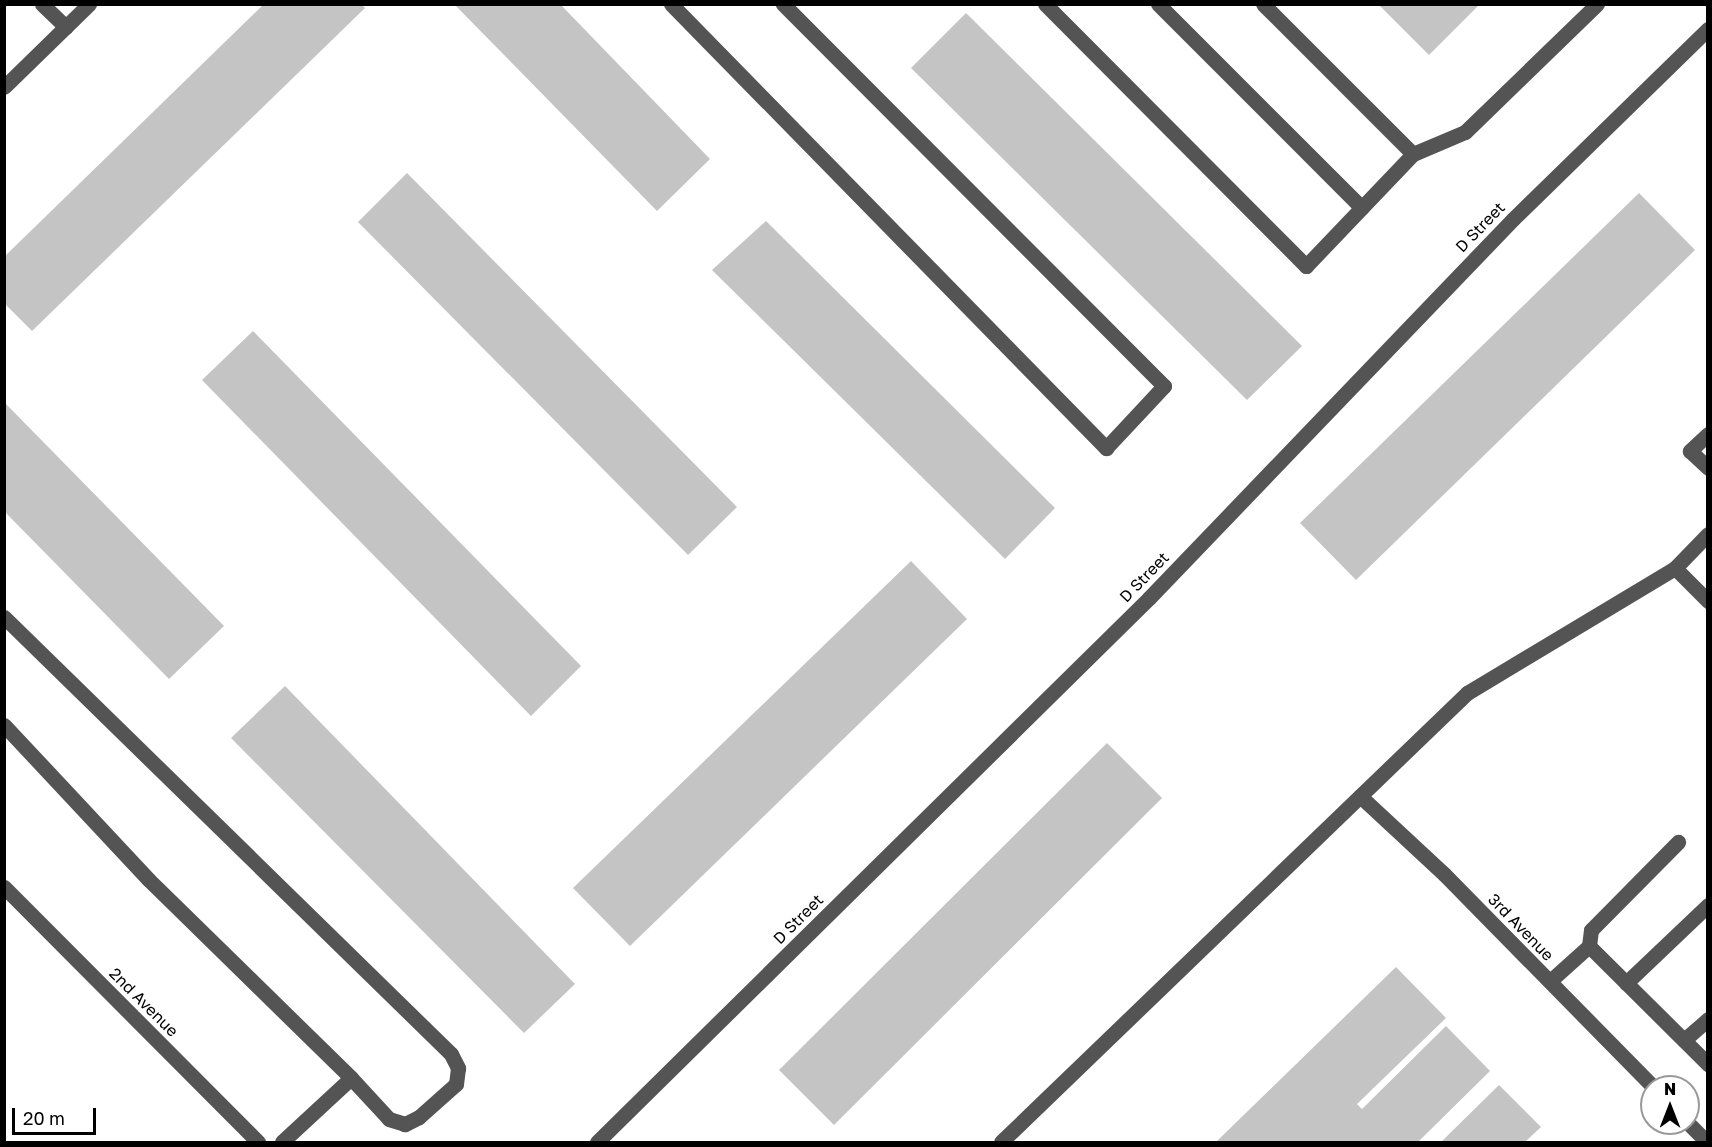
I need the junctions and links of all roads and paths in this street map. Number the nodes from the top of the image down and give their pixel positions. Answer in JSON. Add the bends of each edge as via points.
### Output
{"nodes":[{"id":1,"x":42,"y":4,"type":"edge"},
{"id":2,"x":88,"y":4,"type":"edge"},
{"id":3,"x":671,"y":4,"type":"edge"},
{"id":4,"x":783,"y":4,"type":"edge"},
{"id":5,"x":1044,"y":4,"type":"edge"},
{"id":6,"x":1158,"y":4,"type":"edge"},
{"id":7,"x":1263,"y":4,"type":"edge"},
{"id":8,"x":1597,"y":4,"type":"edge"},
{"id":9,"x":66,"y":27,"type":"junction"},
{"id":10,"x":1707,"y":29,"type":"edge"},
{"id":11,"x":4,"y":87,"type":"edge"},
{"id":12,"x":1413,"y":154,"type":"junction"},
{"id":13,"x":1362,"y":208,"type":"junction"},
{"id":14,"x":1707,"y":434,"type":"edge"},
{"id":15,"x":1707,"y":468,"type":"edge"},
{"id":16,"x":1707,"y":534,"type":"edge"},
{"id":17,"x":1675,"y":568,"type":"junction"},
{"id":18,"x":1707,"y":601,"type":"edge"},
{"id":19,"x":4,"y":617,"type":"edge"},
{"id":20,"x":4,"y":725,"type":"edge"},
{"id":21,"x":1360,"y":796,"type":"junction"},
{"id":22,"x":1678,"y":842,"type":"dead end"},
{"id":23,"x":4,"y":887,"type":"edge"},
{"id":24,"x":1707,"y":905,"type":"edge"},
{"id":25,"x":1589,"y":946,"type":"junction"},
{"id":26,"x":1550,"y":981,"type":"junction"},
{"id":27,"x":1626,"y":983,"type":"junction"},
{"id":28,"x":1707,"y":1019,"type":"edge"},
{"id":29,"x":1684,"y":1041,"type":"junction"},
{"id":30,"x":1707,"y":1064,"type":"edge"},
{"id":31,"x":1641,"y":1075,"type":"edge"},
{"id":32,"x":351,"y":1078,"type":"junction"},
{"id":33,"x":258,"y":1143,"type":"edge"},
{"id":34,"x":282,"y":1143,"type":"edge"},
{"id":35,"x":597,"y":1143,"type":"edge"},
{"id":36,"x":1001,"y":1143,"type":"edge"}],
"edges":[{"from":1,"to":9,"type":"street"},
{"from":2,"to":9,"type":"street"},
{"from":3,"to":4,"type":"street","via":[[1106,448],[1164,386]]},
{"from":5,"to":13,"type":"street","via":[[1306,266]]},
{"from":6,"to":13,"type":"street"},
{"from":7,"to":12,"type":"street"},
{"from":8,"to":12,"type":"street","via":[[1465,132]]},
{"from":9,"to":11,"type":"street"},
{"from":10,"to":35,"type":"street","name":"D Street","via":[[1513,219],[1149,598]]},
{"from":12,"to":13,"type":"street"},
{"from":14,"to":15,"type":"street","via":[[1690,451]]},
{"from":16,"to":17,"type":"street"},
{"from":17,"to":18,"type":"street"},
{"from":17,"to":21,"type":"street","via":[[1467,693]]},
{"from":19,"to":32,"type":"street","via":[[451,1054],[458,1068],[456,1084],[420,1117],[405,1124],[389,1119]]},
{"from":20,"to":32,"type":"street","via":[[148,879]]},
{"from":21,"to":26,"type":"street","name":"3rd Avenue"},
{"from":21,"to":36,"type":"street"},
{"from":22,"to":25,"type":"street","via":[[1592,930]]},
{"from":23,"to":33,"type":"street","name":"2nd Avenue"},
{"from":24,"to":27,"type":"street"},
{"from":25,"to":26,"type":"street"},
{"from":25,"to":27,"type":"street"},
{"from":26,"to":31,"type":"street","name":"3rd Avenue"},
{"from":27,"to":29,"type":"street"},
{"from":28,"to":29,"type":"street"},
{"from":29,"to":30,"type":"street"},
{"from":32,"to":34,"type":"street"}]}
